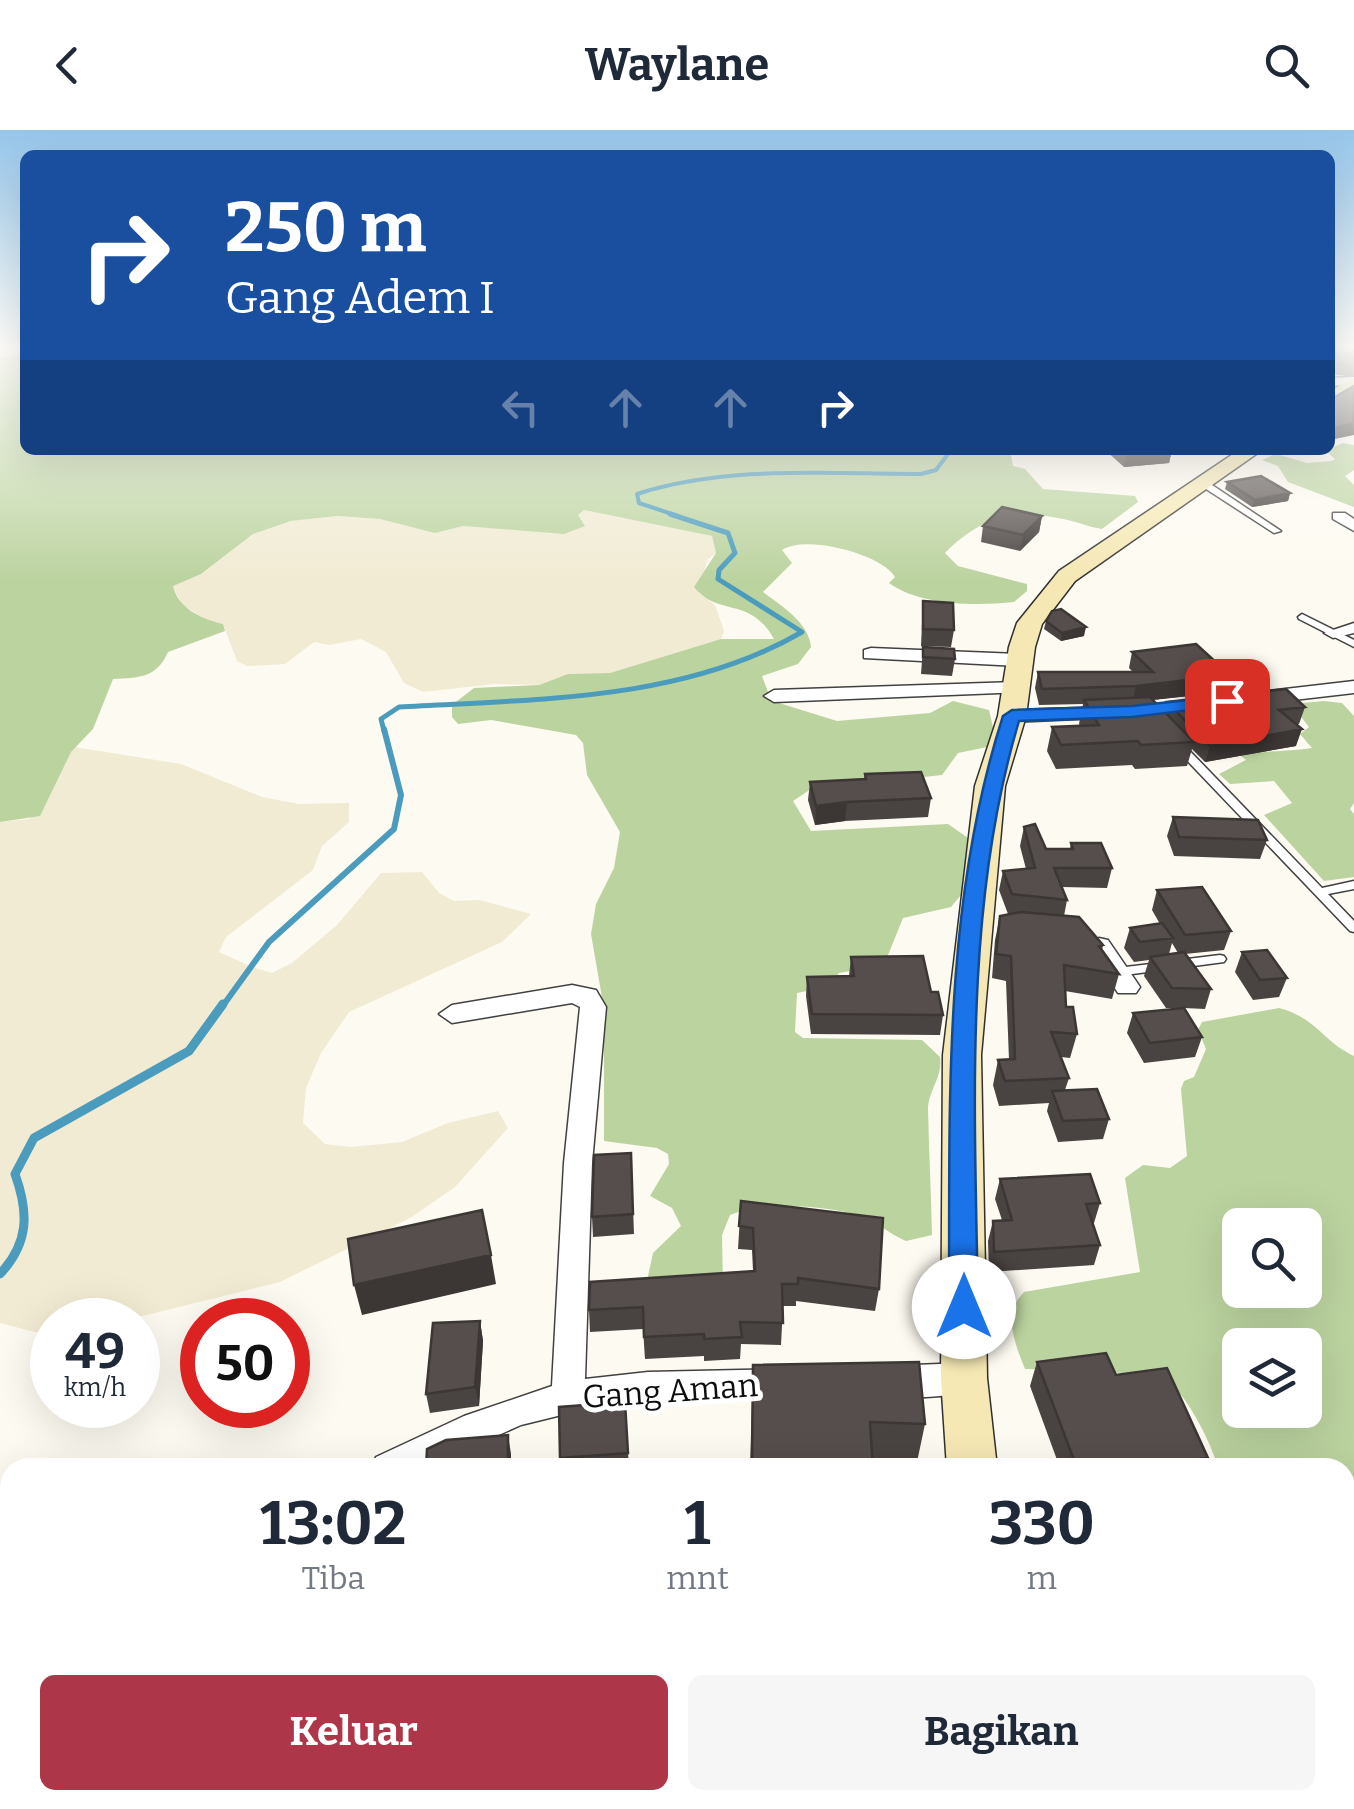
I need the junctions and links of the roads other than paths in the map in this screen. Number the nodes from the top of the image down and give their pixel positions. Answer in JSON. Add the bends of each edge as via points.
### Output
{"nodes":[{"id":1,"x":1245,"y":455,"type":"edge"},
{"id":2,"x":1206,"y":485,"type":"junction"},
{"id":3,"x":1277,"y":531,"type":"dead end"},
{"id":4,"x":1302,"y":617,"type":"dead end"},
{"id":5,"x":1354,"y":628,"type":"edge"},
{"id":6,"x":1333,"y":633,"type":"junction"},
{"id":7,"x":1354,"y":644,"type":"edge"},
{"id":8,"x":870,"y":654,"type":"dead end"},
{"id":9,"x":1354,"y":687,"type":"edge"},
{"id":10,"x":1016,"y":688,"type":"junction"},
{"id":11,"x":774,"y":696,"type":"dead end"},
{"id":12,"x":1246,"y":699,"type":"edge"},
{"id":13,"x":1132,"y":712,"type":"edge"},
{"id":14,"x":1172,"y":738,"type":"edge"},
{"id":15,"x":1354,"y":885,"type":"edge"},
{"id":16,"x":1322,"y":892,"type":"junction"},
{"id":17,"x":972,"y":922,"type":"junction"},
{"id":18,"x":1010,"y":924,"type":"edge"},
{"id":19,"x":1076,"y":928,"type":"edge"},
{"id":20,"x":1354,"y":928,"type":"edge"},
{"id":21,"x":1220,"y":959,"type":"dead end"},
{"id":22,"x":1122,"y":980,"type":"joint"},
{"id":23,"x":452,"y":1014,"type":"dead end"},
{"id":24,"x":964,"y":1378,"type":"junction"},
{"id":25,"x":850,"y":1382,"type":"edge"},
{"id":26,"x":812,"y":1383,"type":"edge"},
{"id":27,"x":568,"y":1397,"type":"junction"},
{"id":28,"x":408,"y":1458,"type":"edge"},
{"id":29,"x":971,"y":1458,"type":"edge"}],
"edges":[{"from":1,"to":2,"type":"main road"},
{"from":2,"to":3,"type":"lane"},
{"from":2,"to":10,"type":"main road","via":[[1067,576],[1030,623]]},
{"from":4,"to":6,"type":"lane"},
{"from":5,"to":6,"type":"street"},
{"from":6,"to":7,"type":"lane"},
{"from":8,"to":10,"type":"street"},
{"from":9,"to":12,"type":"street"},
{"from":10,"to":11,"type":"street"},
{"from":10,"to":13,"type":"street"},
{"from":10,"to":17,"type":"main road","via":[[990,786]]},
{"from":14,"to":16,"type":"lane"},
{"from":15,"to":16,"type":"lane"},
{"from":16,"to":20,"type":"lane"},
{"from":17,"to":18,"type":"street"},
{"from":17,"to":24,"type":"main road","via":[[962,1055]]},
{"from":19,"to":22,"type":"street","via":[[1092,936]]},
{"from":21,"to":22,"type":"lane"},
{"from":23,"to":27,"type":"street","via":[[572,994],[587,996],[594,1006],[578,1163]]},
{"from":24,"to":25,"type":"street"},
{"from":24,"to":29,"type":"main road"},
{"from":26,"to":27,"type":"street","name":"Gang Aman"},
{"from":27,"to":28,"type":"street","name":"Gang Aman","via":[[464,1430]]}]}
